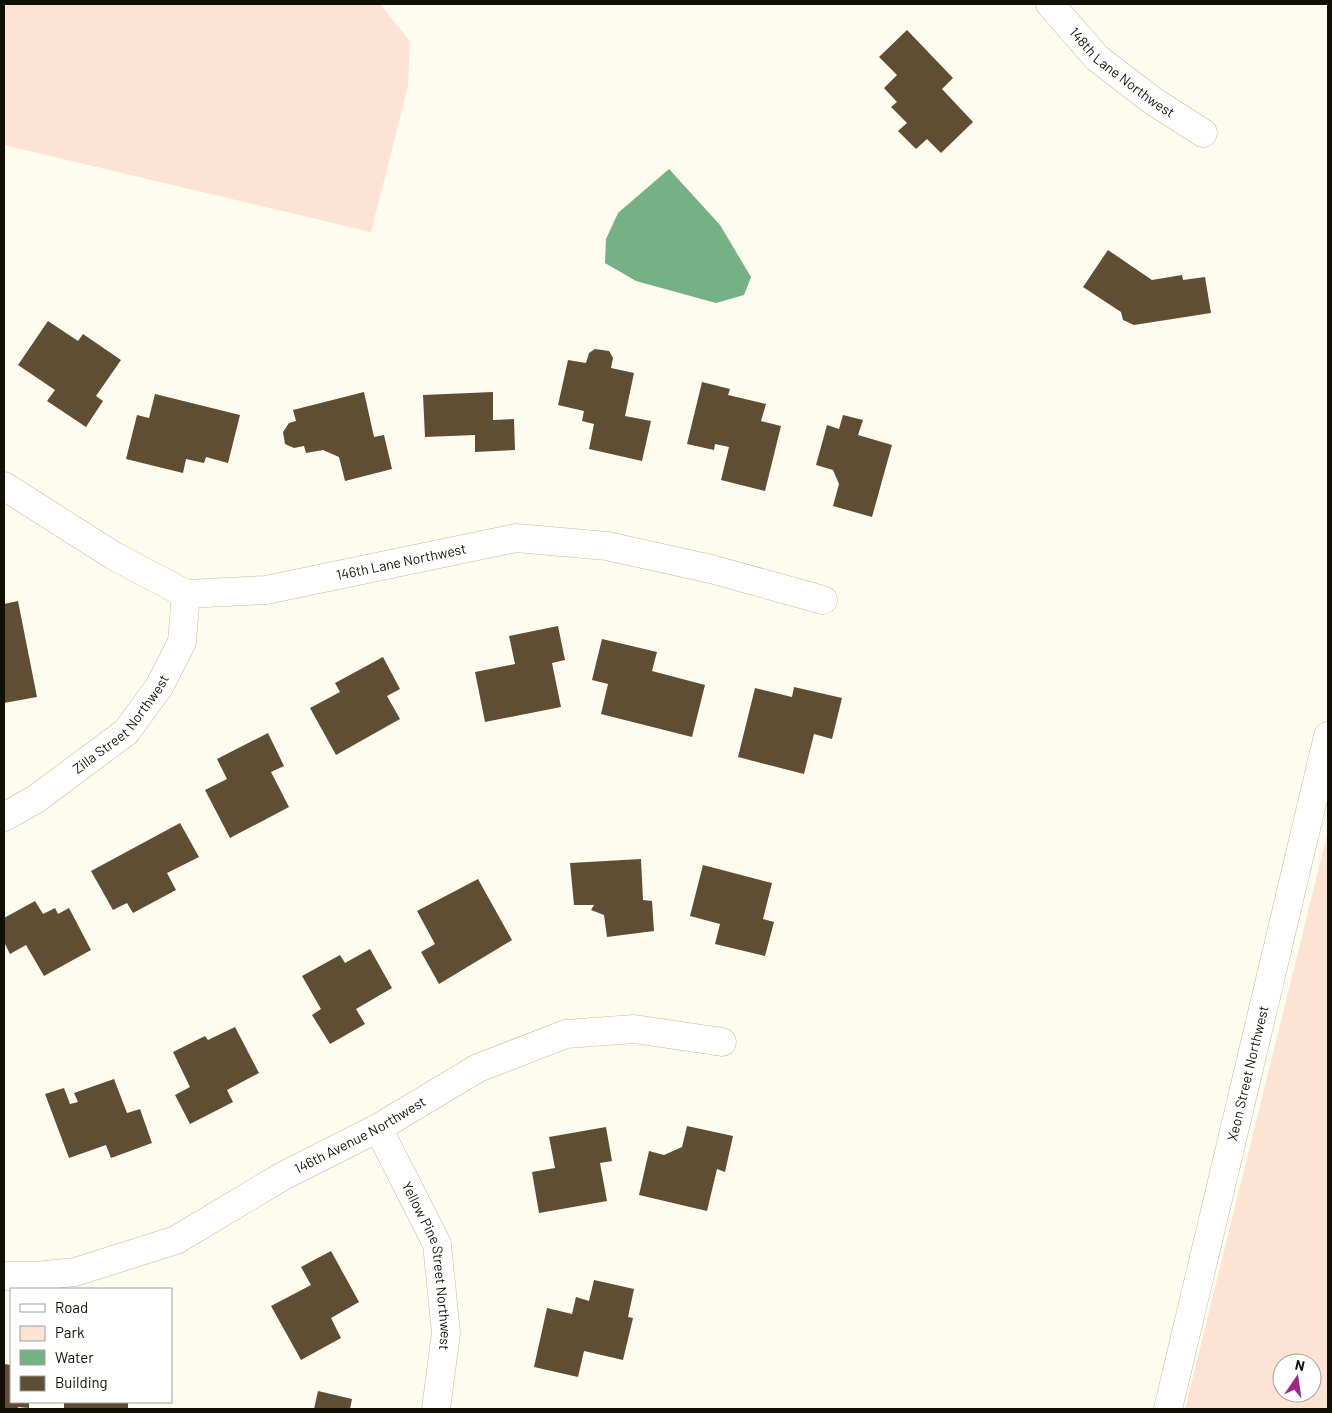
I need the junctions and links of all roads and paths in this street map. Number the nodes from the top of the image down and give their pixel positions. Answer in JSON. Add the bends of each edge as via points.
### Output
{"nodes":[{"id":1,"x":1050,"y":4,"type":"edge"},
{"id":2,"x":1203,"y":133,"type":"dead end"},
{"id":3,"x":4,"y":486,"type":"edge"},
{"id":4,"x":186,"y":594,"type":"junction"},
{"id":5,"x":823,"y":600,"type":"dead end"},
{"id":6,"x":1328,"y":736,"type":"edge"},
{"id":7,"x":4,"y":817,"type":"edge"},
{"id":8,"x":722,"y":1042,"type":"dead end"},
{"id":9,"x":378,"y":1128,"type":"junction"},
{"id":10,"x":4,"y":1276,"type":"edge"},
{"id":11,"x":436,"y":1409,"type":"edge"},
{"id":12,"x":1168,"y":1409,"type":"edge"}],
"edges":[{"from":1,"to":2,"type":"street","name":"148th Lane Northwest","via":[[1097,58],[1153,101]]},
{"from":3,"to":4,"type":"street","via":[[114,556]]},
{"from":4,"to":5,"type":"street","name":"146th Lane Northwest","via":[[266,590],[516,538],[607,546],[711,569]]},
{"from":4,"to":7,"type":"street","name":"Zilla Street Northwest","via":[[182,642],[159,687],[126,732],[36,798]]},
{"from":6,"to":12,"type":"street","name":"Xeon Street Northwest"},
{"from":8,"to":9,"type":"street","name":"146th Avenue Northwest","via":[[634,1029],[566,1034],[478,1068]]},
{"from":9,"to":10,"type":"street","name":"146th Avenue Northwest","via":[[283,1176],[176,1240],[75,1272]]},
{"from":9,"to":11,"type":"street","name":"Yellow Pine Street Northwest","via":[[437,1244],[446,1333]]}]}
